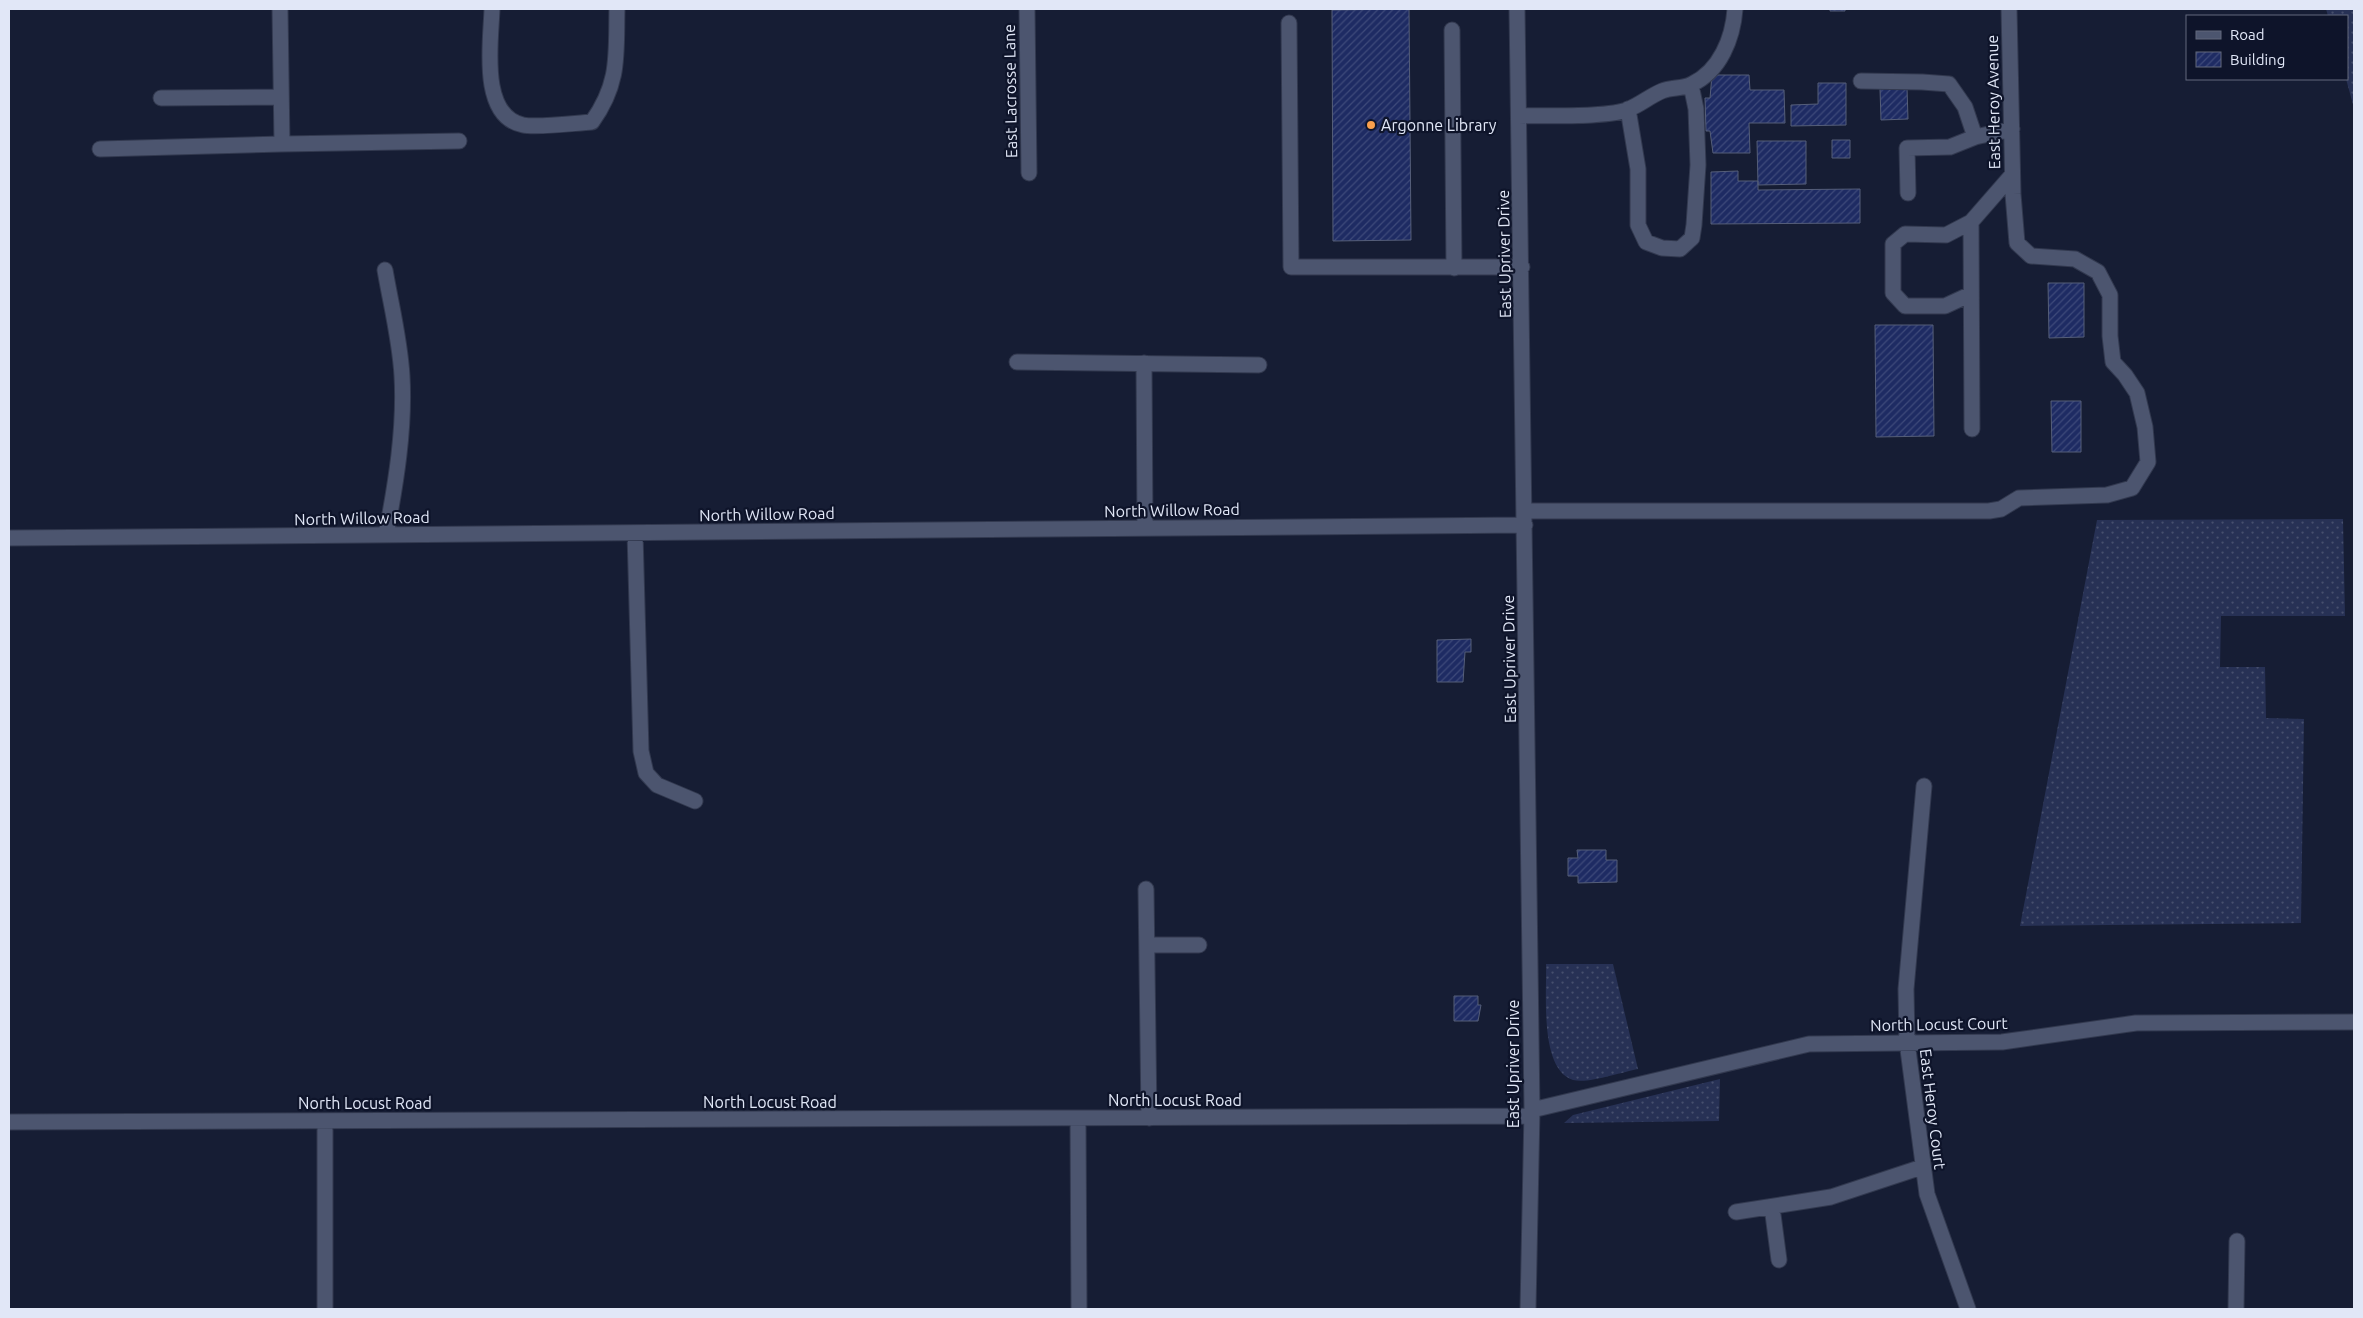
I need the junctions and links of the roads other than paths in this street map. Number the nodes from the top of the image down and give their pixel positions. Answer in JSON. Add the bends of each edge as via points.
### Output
{"nodes":[{"id":1,"x":280,"y":9,"type":"edge"},
{"id":2,"x":492,"y":9,"type":"edge"},
{"id":3,"x":617,"y":9,"type":"edge"},
{"id":4,"x":1027,"y":9,"type":"edge"},
{"id":5,"x":1517,"y":9,"type":"edge"},
{"id":6,"x":1735,"y":9,"type":"edge"},
{"id":7,"x":2009,"y":9,"type":"edge"},
{"id":8,"x":1289,"y":23,"type":"dead end"},
{"id":9,"x":1452,"y":30,"type":"dead end"},
{"id":10,"x":1861,"y":81,"type":"dead end"},
{"id":11,"x":1691,"y":85,"type":"junction"},
{"id":12,"x":281,"y":97,"type":"junction"},
{"id":13,"x":161,"y":98,"type":"dead end"},
{"id":14,"x":1628,"y":109,"type":"junction"},
{"id":15,"x":1519,"y":116,"type":"junction"},
{"id":16,"x":2012,"y":129,"type":"junction"},
{"id":17,"x":1975,"y":137,"type":"junction"},
{"id":18,"x":459,"y":141,"type":"dead end"},
{"id":19,"x":282,"y":144,"type":"junction"},
{"id":20,"x":100,"y":148,"type":"dead end"},
{"id":21,"x":1029,"y":173,"type":"dead end"},
{"id":22,"x":2012,"y":175,"type":"junction"},
{"id":23,"x":1908,"y":194,"type":"dead end"},
{"id":24,"x":1970,"y":222,"type":"junction"},
{"id":25,"x":1522,"y":267,"type":"junction"},
{"id":26,"x":1454,"y":268,"type":"junction"},
{"id":27,"x":385,"y":270,"type":"dead end"},
{"id":28,"x":1971,"y":294,"type":"junction"},
{"id":29,"x":1017,"y":362,"type":"dead end"},
{"id":30,"x":1144,"y":363,"type":"junction"},
{"id":31,"x":1259,"y":365,"type":"dead end"},
{"id":32,"x":1972,"y":429,"type":"dead end"},
{"id":33,"x":1525,"y":518,"type":"junction"},
{"id":34,"x":1144,"y":528,"type":"junction"},
{"id":35,"x":635,"y":533,"type":"junction"},
{"id":36,"x":386,"y":535,"type":"junction"},
{"id":37,"x":9,"y":538,"type":"edge"},
{"id":38,"x":1924,"y":786,"type":"dead end"},
{"id":39,"x":695,"y":801,"type":"dead end"},
{"id":40,"x":1146,"y":889,"type":"dead end"},
{"id":41,"x":1147,"y":945,"type":"junction"},
{"id":42,"x":1199,"y":945,"type":"dead end"},
{"id":43,"x":2354,"y":1022,"type":"edge"},
{"id":44,"x":1907,"y":1042,"type":"junction"},
{"id":45,"x":1532,"y":1113,"type":"junction"},
{"id":46,"x":1078,"y":1118,"type":"junction"},
{"id":47,"x":1150,"y":1118,"type":"junction"},
{"id":48,"x":325,"y":1121,"type":"junction"},
{"id":49,"x":9,"y":1122,"type":"edge"},
{"id":50,"x":1922,"y":1167,"type":"junction"},
{"id":51,"x":1772,"y":1207,"type":"junction"},
{"id":52,"x":1736,"y":1212,"type":"dead end"},
{"id":53,"x":2237,"y":1241,"type":"dead end"},
{"id":54,"x":1779,"y":1260,"type":"dead end"},
{"id":55,"x":325,"y":1309,"type":"edge"},
{"id":56,"x":1079,"y":1309,"type":"edge"},
{"id":57,"x":1528,"y":1309,"type":"edge"},
{"id":58,"x":1968,"y":1309,"type":"edge"},
{"id":59,"x":2236,"y":1309,"type":"edge"}],
"edges":[{"from":1,"to":12,"type":"street"},
{"from":2,"to":3,"type":"street","via":[[491,91],[501,113],[522,125],[592,122],[605,104],[613,82]]},
{"from":4,"to":21,"type":"street","name":"East Lacrosse Lane"},
{"from":5,"to":15,"type":"street","name":"East Upriver Drive"},
{"from":6,"to":11,"type":"street","via":[[1728,45],[1703,76]]},
{"from":7,"to":16,"type":"street","name":"East Heroy Avenue"},
{"from":8,"to":26,"type":"street","via":[[1291,267]]},
{"from":9,"to":26,"type":"street"},
{"from":10,"to":17,"type":"street","via":[[1949,84],[1965,107]]},
{"from":11,"to":14,"type":"street","via":[[1662,91]]},
{"from":11,"to":14,"type":"street","via":[[1696,109],[1698,165],[1694,225],[1692,238],[1680,249],[1662,248],[1646,242],[1638,225],[1638,169]]},
{"from":12,"to":13,"type":"street"},
{"from":12,"to":19,"type":"street"},
{"from":14,"to":15,"type":"street","via":[[1606,113]]},
{"from":15,"to":25,"type":"street","name":"East Upriver Drive"},
{"from":16,"to":17,"type":"street"},
{"from":16,"to":22,"type":"street","name":"East Heroy Avenue"},
{"from":17,"to":23,"type":"street","via":[[1950,147],[1907,148]]},
{"from":18,"to":19,"type":"street"},
{"from":19,"to":20,"type":"street"},
{"from":22,"to":24,"type":"street"},
{"from":22,"to":33,"type":"street","name":"East Heroy Avenue","via":[[2018,243],[2031,256],[2075,259],[2098,272],[2110,295],[2113,362],[2136,393],[2145,427],[2148,462],[2132,488],[2107,495],[2019,498],[2001,509],[1989,511]]},
{"from":24,"to":28,"type":"street"},
{"from":24,"to":28,"type":"street","via":[[1946,235],[1905,234],[1893,244],[1893,293],[1905,306],[1945,306]]},
{"from":25,"to":26,"type":"street"},
{"from":25,"to":33,"type":"street","name":"East Upriver Drive"},
{"from":27,"to":36,"type":"street","via":[[402,375],[398,453]]},
{"from":28,"to":32,"type":"street"},
{"from":29,"to":30,"type":"street"},
{"from":30,"to":31,"type":"street"},
{"from":30,"to":34,"type":"street"},
{"from":33,"to":34,"type":"street","name":"North Willow Road"},
{"from":33,"to":45,"type":"street","name":"East Upriver Drive"},
{"from":34,"to":35,"type":"street","name":"North Willow Road"},
{"from":35,"to":36,"type":"street","name":"North Willow Road"},
{"from":35,"to":39,"type":"street","via":[[641,751],[646,773],[657,785]]},
{"from":36,"to":37,"type":"street","name":"North Willow Road"},
{"from":38,"to":44,"type":"street","name":"East Heroy Court","via":[[1906,989]]},
{"from":40,"to":41,"type":"street"},
{"from":41,"to":42,"type":"street"},
{"from":41,"to":47,"type":"street"},
{"from":43,"to":44,"type":"street","name":"North Locust Court","via":[[2136,1023],[2002,1042]]},
{"from":44,"to":45,"type":"street","name":"North Locust Court","via":[[1809,1044]]},
{"from":44,"to":50,"type":"street","name":"East Heroy Court"},
{"from":45,"to":47,"type":"street","name":"North Locust Road"},
{"from":45,"to":57,"type":"street","name":"East Upriver Drive"},
{"from":46,"to":47,"type":"street","name":"North Locust Road"},
{"from":46,"to":48,"type":"street","name":"North Locust Road"},
{"from":46,"to":56,"type":"street"},
{"from":48,"to":49,"type":"street","name":"North Locust Road"},
{"from":48,"to":55,"type":"street"},
{"from":50,"to":51,"type":"street","via":[[1831,1197]]},
{"from":50,"to":58,"type":"street","name":"East Heroy Court","via":[[1927,1194]]},
{"from":51,"to":52,"type":"street"},
{"from":51,"to":54,"type":"street"},
{"from":53,"to":59,"type":"street"}]}
